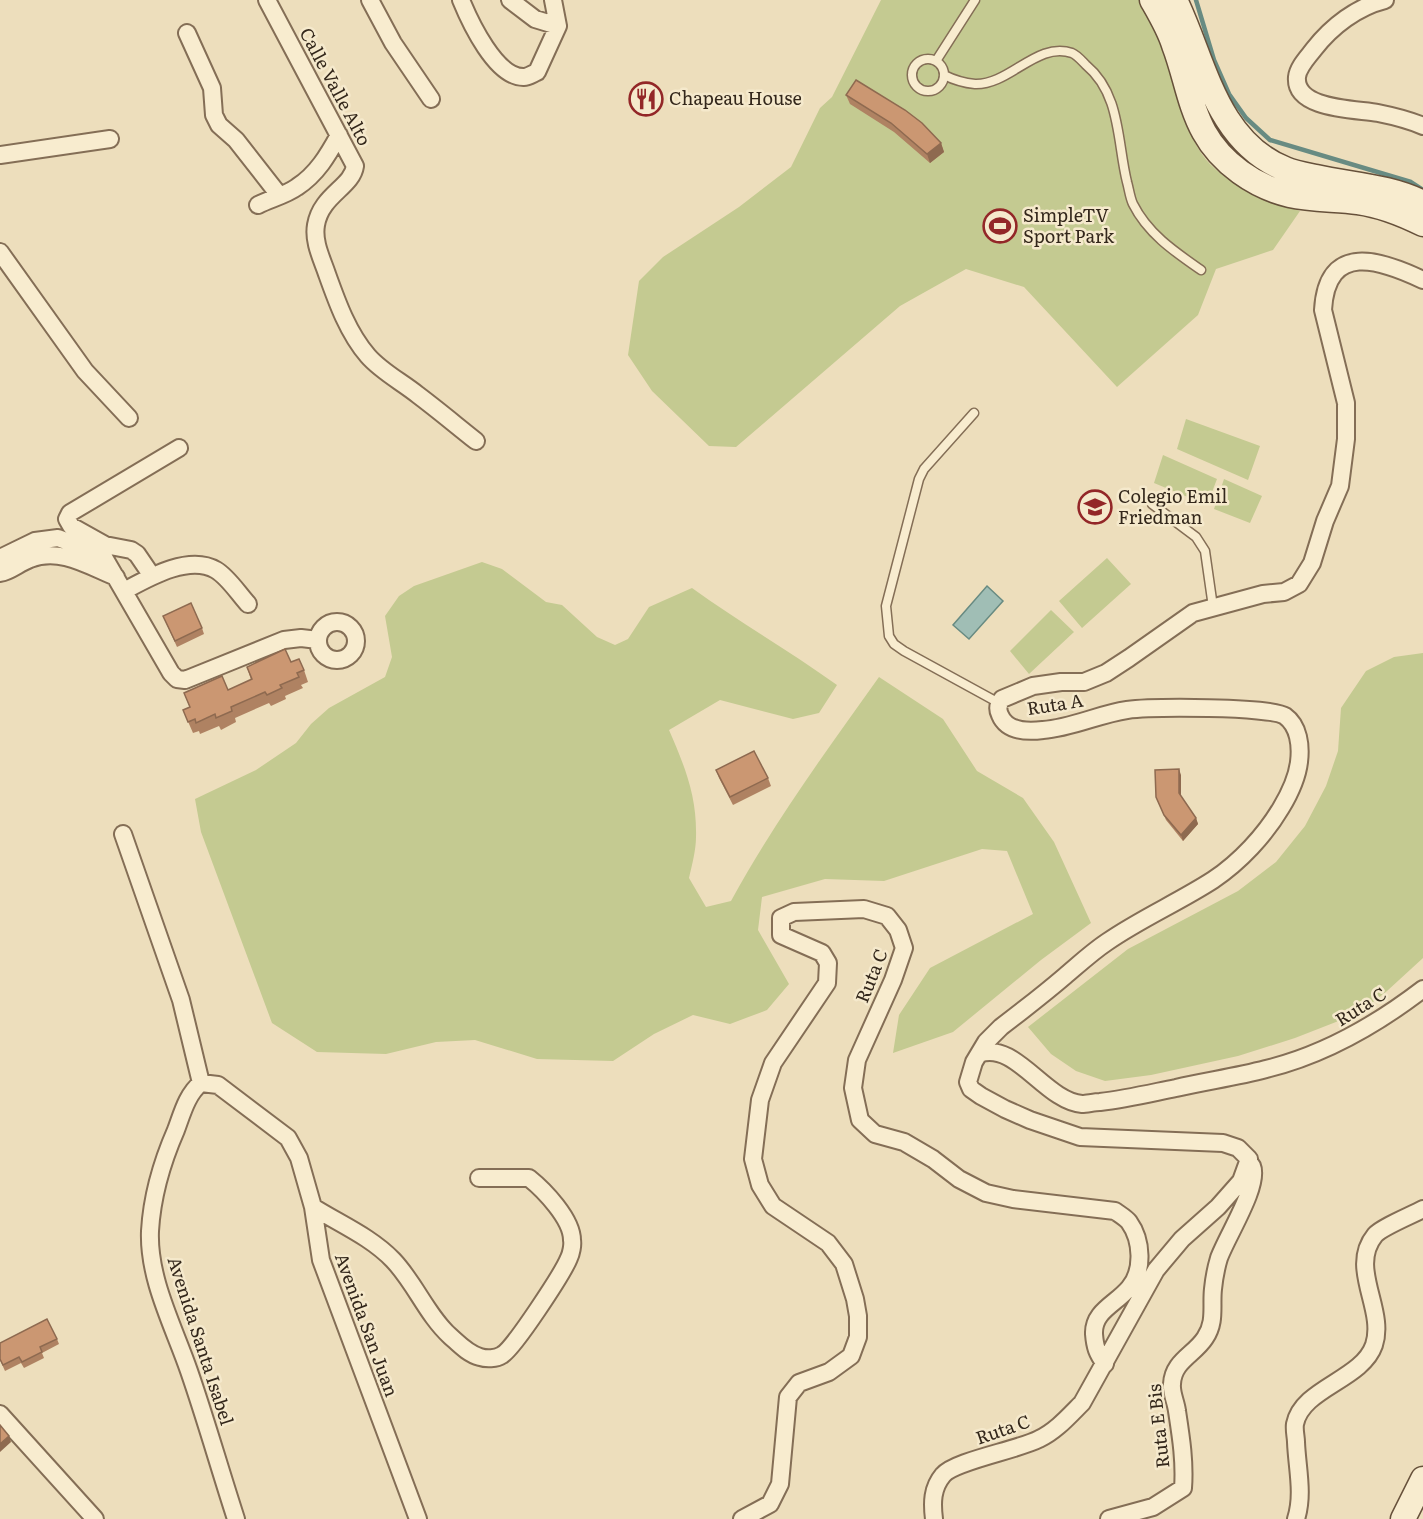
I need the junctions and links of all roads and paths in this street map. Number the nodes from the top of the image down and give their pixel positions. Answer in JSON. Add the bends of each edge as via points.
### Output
{"nodes":[{"id":1,"x":267,"y":0,"type":"edge"},
{"id":2,"x":370,"y":0,"type":"edge"},
{"id":3,"x":461,"y":0,"type":"edge"},
{"id":4,"x":510,"y":0,"type":"edge"},
{"id":5,"x":553,"y":0,"type":"edge"},
{"id":6,"x":975,"y":0,"type":"edge"},
{"id":7,"x":1152,"y":0,"type":"edge"},
{"id":8,"x":1166,"y":0,"type":"edge"},
{"id":9,"x":1175,"y":0,"type":"edge"},
{"id":10,"x":1184,"y":0,"type":"edge"},
{"id":11,"x":1380,"y":1,"type":"edge"},
{"id":12,"x":558,"y":26,"type":"junction"},
{"id":13,"x":187,"y":33,"type":"dead end"},
{"id":14,"x":1183,"y":40,"type":"junction"},
{"id":15,"x":936,"y":61,"type":"junction"},
{"id":16,"x":944,"y":75,"type":"junction"},
{"id":17,"x":431,"y":99,"type":"dead end"},
{"id":18,"x":1423,"y":126,"type":"edge"},
{"id":19,"x":339,"y":135,"type":"junction"},
{"id":20,"x":110,"y":139,"type":"dead end"},
{"id":21,"x":1249,"y":145,"type":"junction"},
{"id":22,"x":0,"y":155,"type":"edge"},
{"id":23,"x":1233,"y":166,"type":"junction"},
{"id":24,"x":279,"y":195,"type":"junction"},
{"id":25,"x":1423,"y":203,"type":"edge"},
{"id":26,"x":258,"y":205,"type":"dead end"},
{"id":27,"x":1423,"y":224,"type":"edge"},
{"id":28,"x":0,"y":252,"type":"edge"},
{"id":29,"x":1201,"y":270,"type":"dead end"},
{"id":30,"x":1423,"y":280,"type":"edge"},
{"id":31,"x":974,"y":413,"type":"dead end"},
{"id":32,"x":129,"y":418,"type":"dead end"},
{"id":33,"x":476,"y":441,"type":"dead end"},
{"id":34,"x":179,"y":448,"type":"dead end"},
{"id":35,"x":1152,"y":504,"type":"dead end"},
{"id":36,"x":57,"y":546,"type":"junction"},
{"id":37,"x":0,"y":558,"type":"edge"},
{"id":38,"x":0,"y":573,"type":"edge"},
{"id":39,"x":152,"y":576,"type":"junction"},
{"id":40,"x":120,"y":584,"type":"junction"},
{"id":41,"x":248,"y":604,"type":"dead end"},
{"id":42,"x":1213,"y":607,"type":"junction"},
{"id":43,"x":318,"y":640,"type":"dead end"},
{"id":44,"x":999,"y":703,"type":"junction"},
{"id":45,"x":123,"y":834,"type":"dead end"},
{"id":46,"x":1423,"y":989,"type":"edge"},
{"id":47,"x":979,"y":1054,"type":"junction"},
{"id":48,"x":201,"y":1083,"type":"junction"},
{"id":49,"x":1249,"y":1159,"type":"junction"},
{"id":50,"x":479,"y":1178,"type":"dead end"},
{"id":51,"x":313,"y":1207,"type":"junction"},
{"id":52,"x":1423,"y":1209,"type":"edge"},
{"id":53,"x":1105,"y":1364,"type":"junction"},
{"id":54,"x":0,"y":1414,"type":"edge"},
{"id":55,"x":1423,"y":1479,"type":"edge"},
{"id":56,"x":94,"y":1519,"type":"edge"},
{"id":57,"x":236,"y":1519,"type":"edge"},
{"id":58,"x":418,"y":1519,"type":"edge"},
{"id":59,"x":742,"y":1519,"type":"edge"},
{"id":60,"x":934,"y":1519,"type":"edge"},
{"id":61,"x":1109,"y":1519,"type":"edge"},
{"id":62,"x":1296,"y":1519,"type":"edge"},
{"id":63,"x":1403,"y":1519,"type":"edge"}],
"edges":[{"from":1,"to":19,"type":"street","name":"Calle Valle Alto"},
{"from":2,"to":17,"type":"street"},
{"from":3,"to":12,"type":"street","via":[[493,58],[509,73],[524,77],[537,72]]},
{"from":4,"to":12,"type":"street","via":[[535,19]]},
{"from":5,"to":12,"type":"street"},
{"from":6,"to":15,"type":"lane"},
{"from":7,"to":14,"type":"main road"},
{"from":8,"to":14,"type":"main road"},
{"from":9,"to":14,"type":"main road"},
{"from":10,"to":14,"type":"main road"},
{"from":11,"to":18,"type":"street","via":[[1355,12],[1323,39],[1302,66],[1297,76],[1299,87],[1306,97],[1330,107],[1378,113]]},
{"from":13,"to":24,"type":"street","via":[[212,88],[216,120]]},
{"from":14,"to":21,"type":"main road","via":[[1225,116]]},
{"from":14,"to":23,"type":"main road","via":[[1197,119],[1211,143]]},
{"from":15,"to":16,"type":"lane"},
{"from":15,"to":16,"type":"lane","via":[[919,61],[913,70],[913,81],[920,89],[931,91],[940,86]]},
{"from":16,"to":29,"type":"lane","via":[[977,84],[1006,76],[1046,52],[1072,53],[1098,75],[1113,105],[1132,203],[1167,247]]},
{"from":19,"to":24,"type":"street","via":[[317,170],[296,188]]},
{"from":19,"to":33,"type":"street","name":"Calle Valle Alto","via":[[355,166],[354,175],[327,200],[316,227],[317,246],[342,314],[367,355],[381,369]]},
{"from":20,"to":22,"type":"street"},
{"from":21,"to":23,"type":"main road"},
{"from":21,"to":25,"type":"main road","via":[[1285,169],[1360,183]]},
{"from":23,"to":27,"type":"main road","via":[[1261,184],[1291,195],[1360,202]]},
{"from":24,"to":26,"type":"street"},
{"from":28,"to":32,"type":"street","via":[[85,371]]},
{"from":30,"to":42,"type":"street","name":"Ruta A","via":[[1383,263],[1358,261],[1346,264],[1328,282],[1323,310],[1347,403],[1340,486],[1312,563],[1299,584],[1284,592]]},
{"from":31,"to":44,"type":"lane","via":[[919,479],[886,606],[886,630],[894,644]]},
{"from":34,"to":39,"type":"street","via":[[70,513],[67,519],[70,526],[105,545],[137,554]]},
{"from":35,"to":42,"type":"lane","via":[[1196,537],[1205,551]]},
{"from":36,"to":37,"type":"street","via":[[35,541]]},
{"from":36,"to":38,"type":"street"},
{"from":36,"to":40,"type":"street"},
{"from":39,"to":40,"type":"street"},
{"from":39,"to":41,"type":"street","via":[[187,564],[200,564],[217,570]]},
{"from":40,"to":43,"type":"street","via":[[177,679],[185,680],[284,640]]},
{"from":42,"to":44,"type":"street","name":"Ruta A","via":[[1193,613],[1106,673],[1084,682],[1033,686]]},
{"from":44,"to":47,"type":"street","name":"Ruta A","via":[[1003,722],[1025,731],[1127,710],[1245,708],[1273,712],[1285,716],[1292,724],[1300,750],[1294,785],[1270,825],[1243,854],[1214,879],[1106,942],[1001,1027]]},
{"from":45,"to":48,"type":"street","via":[[181,1000]]},
{"from":46,"to":47,"type":"street","name":"Ruta C","via":[[1336,1045],[1266,1069],[1127,1099],[1082,1104],[1064,1100],[1013,1060],[987,1051]]},
{"from":47,"to":49,"type":"street","via":[[971,1072],[972,1089],[1030,1120],[1080,1137],[1222,1143],[1238,1148]]},
{"from":48,"to":51,"type":"street","name":"Avenida San Juan","via":[[218,1085],[288,1138],[299,1158]]},
{"from":48,"to":57,"type":"street","name":"Avenida Santa Isabel","via":[[191,1093],[163,1159],[150,1233],[160,1293]]},
{"from":49,"to":53,"type":"street","via":[[1241,1181],[1156,1270]]},
{"from":49,"to":61,"type":"street","name":"Ruta E Bis","via":[[1254,1171],[1251,1186],[1219,1260],[1212,1290],[1213,1321],[1205,1339],[1174,1372],[1172,1386],[1184,1449],[1183,1488],[1153,1507]]},
{"from":50,"to":51,"type":"street","via":[[529,1178],[554,1203],[573,1240],[569,1258],[522,1332],[500,1357],[469,1353],[442,1329],[393,1260],[368,1239]]},
{"from":51,"to":58,"type":"street","name":"Avenida San Juan","via":[[321,1260]]},
{"from":52,"to":62,"type":"street","via":[[1377,1234],[1367,1249],[1366,1281],[1377,1328],[1374,1347],[1362,1363],[1301,1410],[1295,1425],[1301,1498]]},
{"from":53,"to":59,"type":"street","name":"Ruta C","via":[[1095,1350],[1096,1318],[1130,1287],[1139,1267],[1139,1248],[1128,1221],[1115,1211],[986,1192],[904,1142],[875,1134],[860,1120],[853,1088],[857,1060],[904,948],[898,930],[886,916],[864,909],[794,912],[781,918],[781,935],[822,952],[828,963],[827,983],[773,1063],[760,1100],[753,1159],[760,1185],[773,1206],[828,1243],[844,1264],[855,1299],[858,1337],[851,1356],[829,1372],[799,1383],[788,1397],[780,1484],[770,1504]]},
{"from":53,"to":60,"type":"street","name":"Ruta C","via":[[1082,1403],[1041,1439],[944,1473],[932,1501]]},
{"from":54,"to":56,"type":"street"},
{"from":55,"to":63,"type":"main road"}]}
